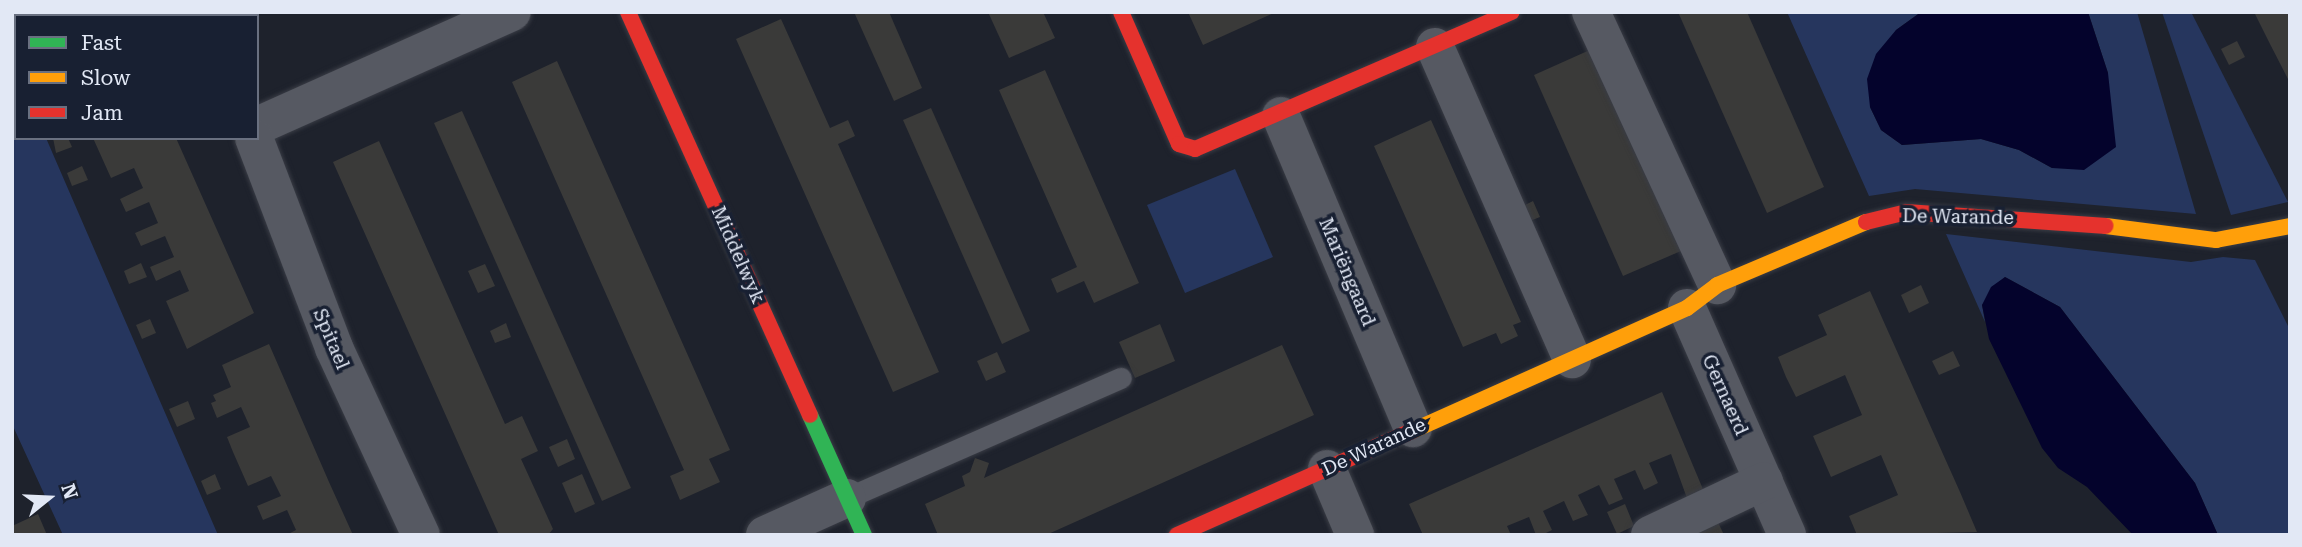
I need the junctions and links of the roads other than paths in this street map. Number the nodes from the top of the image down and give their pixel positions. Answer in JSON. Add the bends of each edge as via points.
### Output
{"nodes":[{"id":1,"x":512,"y":12,"type":"edge"},
{"id":2,"x":628,"y":12,"type":"edge"},
{"id":3,"x":1121,"y":12,"type":"edge"},
{"id":4,"x":1512,"y":12,"type":"edge"},
{"id":5,"x":1591,"y":12,"type":"edge"},
{"id":6,"x":1435,"y":47,"type":"junction"},
{"id":7,"x":1281,"y":116,"type":"junction"},
{"id":8,"x":259,"y":125,"type":"edge"},
{"id":9,"x":255,"y":140,"type":"edge"},
{"id":10,"x":2290,"y":226,"type":"edge"},
{"id":11,"x":1717,"y":285,"type":"junction"},
{"id":12,"x":1687,"y":308,"type":"junction"},
{"id":13,"x":1572,"y":359,"type":"junction"},
{"id":14,"x":1121,"y":378,"type":"dead end"},
{"id":15,"x":1413,"y":428,"type":"junction"},
{"id":16,"x":1327,"y":469,"type":"junction"},
{"id":17,"x":1764,"y":481,"type":"junction"},
{"id":18,"x":847,"y":498,"type":"junction"},
{"id":19,"x":421,"y":535,"type":"edge"},
{"id":20,"x":765,"y":535,"type":"edge"},
{"id":21,"x":864,"y":535,"type":"edge"},
{"id":22,"x":1177,"y":535,"type":"edge"},
{"id":23,"x":1355,"y":535,"type":"edge"},
{"id":24,"x":1650,"y":535,"type":"edge"},
{"id":25,"x":1787,"y":535,"type":"edge"}],
"edges":[{"from":1,"to":8,"type":"street"},
{"from":2,"to":18,"type":"street","name":"Middelwyk"},
{"from":3,"to":7,"type":"street","via":[[1179,144],[1195,149]]},
{"from":4,"to":6,"type":"street"},
{"from":5,"to":11,"type":"street"},
{"from":6,"to":7,"type":"street"},
{"from":6,"to":13,"type":"street"},
{"from":7,"to":15,"type":"street","name":"Mariëngaard"},
{"from":9,"to":19,"type":"street","name":"Spitael","via":[[334,348]]},
{"from":10,"to":11,"type":"street","name":"De Warande","via":[[2216,240],[2049,219],[1907,212],[1861,223]]},
{"from":11,"to":12,"type":"street","name":"De Warande"},
{"from":12,"to":13,"type":"street","name":"De Warande"},
{"from":12,"to":17,"type":"street","name":"Gernaerd"},
{"from":13,"to":15,"type":"street","name":"De Warande"},
{"from":14,"to":18,"type":"lane"},
{"from":15,"to":16,"type":"street","name":"De Warande"},
{"from":16,"to":22,"type":"street","name":"De Warande"},
{"from":16,"to":23,"type":"street"},
{"from":17,"to":24,"type":"street"},
{"from":17,"to":25,"type":"street","name":"Gernaerd"},
{"from":18,"to":20,"type":"street"},
{"from":18,"to":21,"type":"street","name":"Middelwyk"}]}
